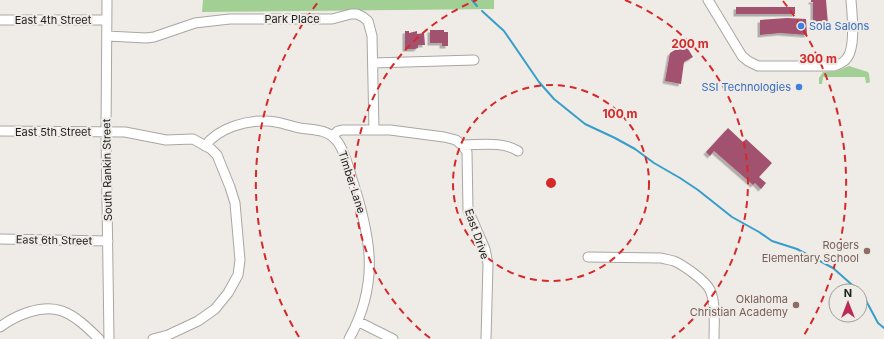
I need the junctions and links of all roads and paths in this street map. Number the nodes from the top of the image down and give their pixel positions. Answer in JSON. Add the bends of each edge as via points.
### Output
{"nodes":[{"id":1,"x":107,"y":0,"type":"edge"},
{"id":2,"x":708,"y":0,"type":"edge"},
{"id":3,"x":851,"y":0,"type":"edge"},
{"id":4,"x":0,"y":20,"type":"edge"},
{"id":5,"x":107,"y":20,"type":"junction"},
{"id":6,"x":107,"y":36,"type":"junction"},
{"id":7,"x":474,"y":60,"type":"dead end"},
{"id":8,"x":372,"y":63,"type":"junction"},
{"id":9,"x":374,"y":130,"type":"junction"},
{"id":10,"x":0,"y":131,"type":"edge"},
{"id":11,"x":106,"y":132,"type":"junction"},
{"id":12,"x":332,"y":136,"type":"junction"},
{"id":13,"x":462,"y":145,"type":"junction"},
{"id":14,"x":205,"y":146,"type":"junction"},
{"id":15,"x":518,"y":151,"type":"dead end"},
{"id":16,"x":0,"y":239,"type":"edge"},
{"id":17,"x":108,"y":241,"type":"junction"},
{"id":18,"x":588,"y":257,"type":"dead end"},
{"id":19,"x":359,"y":322,"type":"junction"},
{"id":20,"x":0,"y":328,"type":"edge"},
{"id":21,"x":100,"y":339,"type":"edge"},
{"id":22,"x":110,"y":339,"type":"edge"},
{"id":23,"x":153,"y":339,"type":"edge"},
{"id":24,"x":350,"y":339,"type":"edge"},
{"id":25,"x":393,"y":339,"type":"edge"},
{"id":26,"x":486,"y":339,"type":"edge"},
{"id":27,"x":714,"y":339,"type":"edge"}],
"edges":[{"from":1,"to":5,"type":"street","name":"South Rankin Street"},
{"from":2,"to":3,"type":"street","via":[[742,56],[753,64],[768,66],[834,66],[843,62],[848,58],[852,46]]},
{"from":4,"to":5,"type":"street","name":"East 4th Street"},
{"from":5,"to":6,"type":"street","name":"South Rankin Street"},
{"from":6,"to":8,"type":"street","name":"Park Place","via":[[154,37],[194,23],[230,19],[332,19],[357,14],[368,21],[371,28]]},
{"from":6,"to":11,"type":"street","name":"South Rankin Street"},
{"from":7,"to":8,"type":"street"},
{"from":8,"to":9,"type":"street","name":"Park Place"},
{"from":9,"to":12,"type":"street","via":[[342,130]]},
{"from":9,"to":13,"type":"street","via":[[432,135],[456,140]]},
{"from":10,"to":11,"type":"street","name":"East 5th Street"},
{"from":11,"to":14,"type":"street","name":"East 5th Street","via":[[125,132],[166,140],[193,139]]},
{"from":11,"to":17,"type":"street","name":"South Rankin Street"},
{"from":12,"to":14,"type":"street","via":[[327,132],[269,120],[254,121],[223,130],[211,137]]},
{"from":12,"to":19,"type":"street","name":"Timber Lane","via":[[338,141],[361,206],[371,257],[366,300]]},
{"from":13,"to":15,"type":"street","via":[[502,145]]},
{"from":13,"to":26,"type":"street","name":"East Drive","via":[[467,152],[468,210],[485,249],[488,264]]},
{"from":14,"to":23,"type":"street","via":[[217,155],[235,204],[240,260],[238,275],[215,309],[198,321]]},
{"from":16,"to":17,"type":"street","name":"East 6th Street"},
{"from":17,"to":22,"type":"street","name":"South Rankin Street"},
{"from":18,"to":27,"type":"street","via":[[661,258],[682,265],[710,290]]},
{"from":19,"to":24,"type":"street","name":"Timber Lane"},
{"from":19,"to":25,"type":"street"},
{"from":20,"to":21,"type":"street","via":[[21,315],[49,309],[61,311],[75,318]]}]}
